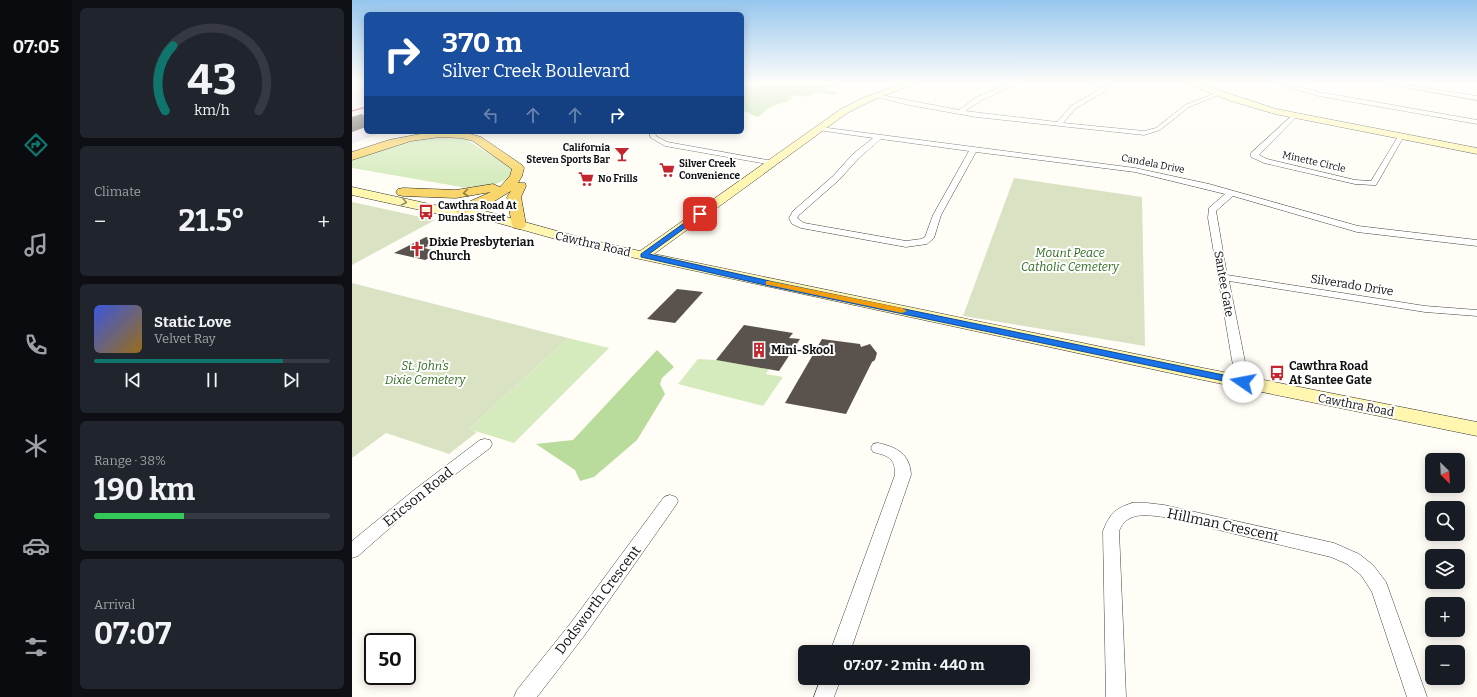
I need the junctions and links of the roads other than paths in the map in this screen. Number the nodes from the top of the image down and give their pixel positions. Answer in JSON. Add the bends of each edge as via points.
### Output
{"nodes":[{"id":1,"x":1295,"y":115,"type":"edge"},
{"id":2,"x":838,"y":116,"type":"edge"},
{"id":3,"x":993,"y":116,"type":"edge"},
{"id":4,"x":1064,"y":116,"type":"edge"},
{"id":5,"x":1175,"y":116,"type":"edge"},
{"id":6,"x":1298,"y":116,"type":"edge"},
{"id":7,"x":1440,"y":116,"type":"edge"},
{"id":8,"x":1477,"y":122,"type":"edge"},
{"id":9,"x":1060,"y":123,"type":"junction"},
{"id":10,"x":820,"y":129,"type":"junction"},
{"id":11,"x":387,"y":134,"type":"edge"},
{"id":12,"x":407,"y":134,"type":"edge"},
{"id":13,"x":468,"y":134,"type":"edge"},
{"id":14,"x":652,"y":134,"type":"edge"},
{"id":15,"x":1401,"y":136,"type":"junction"},
{"id":16,"x":879,"y":137,"type":"junction"},
{"id":17,"x":352,"y":147,"type":"edge"},
{"id":18,"x":974,"y":149,"type":"junction"},
{"id":19,"x":1477,"y":150,"type":"edge"},
{"id":20,"x":352,"y":156,"type":"edge"},
{"id":21,"x":773,"y":163,"type":"junction"},
{"id":22,"x":523,"y":177,"type":"junction"},
{"id":23,"x":352,"y":182,"type":"edge"},
{"id":24,"x":352,"y":192,"type":"edge"},
{"id":25,"x":403,"y":192,"type":"junction"},
{"id":26,"x":1230,"y":194,"type":"junction"},
{"id":27,"x":468,"y":211,"type":"junction"},
{"id":28,"x":519,"y":225,"type":"junction"},
{"id":29,"x":1477,"y":243,"type":"edge"},
{"id":30,"x":643,"y":255,"type":"junction"},
{"id":31,"x":1223,"y":277,"type":"junction"},
{"id":32,"x":1477,"y":313,"type":"edge"},
{"id":33,"x":1243,"y":382,"type":"junction"},
{"id":34,"x":1477,"y":429,"type":"edge"},
{"id":35,"x":485,"y":444,"type":"dead end"},
{"id":36,"x":878,"y":448,"type":"dead end"},
{"id":37,"x":670,"y":501,"type":"dead end"},
{"id":38,"x":352,"y":551,"type":"edge"},
{"id":39,"x":843,"y":645,"type":"edge"},
{"id":40,"x":828,"y":685,"type":"edge"},
{"id":41,"x":524,"y":697,"type":"edge"},
{"id":42,"x":824,"y":697,"type":"edge"},
{"id":43,"x":1116,"y":697,"type":"edge"},
{"id":44,"x":1417,"y":697,"type":"edge"}],
"edges":[{"from":1,"to":15,"type":"street","name":"Minette Circle","via":[[1254,155],[1257,158],[1355,182],[1372,182],[1376,180]]},
{"from":2,"to":10,"type":"main road"},
{"from":3,"to":9,"type":"street"},
{"from":4,"to":9,"type":"street"},
{"from":5,"to":9,"type":"street","via":[[1158,129],[1144,133]]},
{"from":6,"to":15,"type":"main road"},
{"from":7,"to":8,"type":"street"},
{"from":10,"to":16,"type":"street","name":"Candela Drive"},
{"from":10,"to":21,"type":"main road"},
{"from":11,"to":17,"type":"main road"},
{"from":12,"to":20,"type":"main road"},
{"from":13,"to":20,"type":"main road","via":[[440,134],[405,139]]},
{"from":13,"to":22,"type":"main road","via":[[513,163]]},
{"from":13,"to":22,"type":"main road","via":[[527,161]]},
{"from":14,"to":21,"type":"street","via":[[665,144]]},
{"from":15,"to":19,"type":"main road"},
{"from":16,"to":18,"type":"street","name":"Candela Drive"},
{"from":16,"to":18,"type":"street","via":[[796,213],[793,218],[795,222],[906,244],[924,242],[929,238],[937,215]]},
{"from":18,"to":26,"type":"street","name":"Candela Drive","via":[[1135,170]]},
{"from":21,"to":30,"type":"main road"},
{"from":22,"to":25,"type":"main road","one_way":true,"via":[[471,192],[447,195]]},
{"from":22,"to":27,"type":"main road","via":[[503,199]]},
{"from":22,"to":28,"type":"main road","via":[[514,197]]},
{"from":23,"to":25,"type":"main road","name":"Cawthra Road"},
{"from":24,"to":27,"type":"main road","name":"Cawthra Road","one_way":true,"via":[[434,209]]},
{"from":25,"to":27,"type":"main road","name":"Cawthra Road"},
{"from":26,"to":29,"type":"street","name":"Candela Drive","via":[[1357,228]]},
{"from":26,"to":31,"type":"street","name":"Santee Gate","via":[[1212,210]]},
{"from":27,"to":28,"type":"main road","name":"Cawthra Road"},
{"from":28,"to":30,"type":"main road","name":"Cawthra Road","via":[[584,243]]},
{"from":30,"to":33,"type":"main road","name":"Cawthra Road"},
{"from":31,"to":32,"type":"street","name":"Silverado Drive","via":[[1425,309]]},
{"from":31,"to":33,"type":"street","name":"Santee Gate"},
{"from":33,"to":34,"type":"main road","name":"Cawthra Road"},
{"from":35,"to":38,"type":"street","name":"Ericson Road"},
{"from":36,"to":39,"type":"street","via":[[892,451],[898,456],[904,468],[903,476]]},
{"from":37,"to":41,"type":"street","name":"Dodsworth Crescent","via":[[577,630]]},
{"from":40,"to":42,"type":"street"},
{"from":43,"to":44,"type":"street","name":"Hillman Crescent","via":[[1112,531],[1114,521],[1125,511],[1140,508],[1164,511],[1326,548],[1353,559],[1367,570],[1380,588]]}]}
